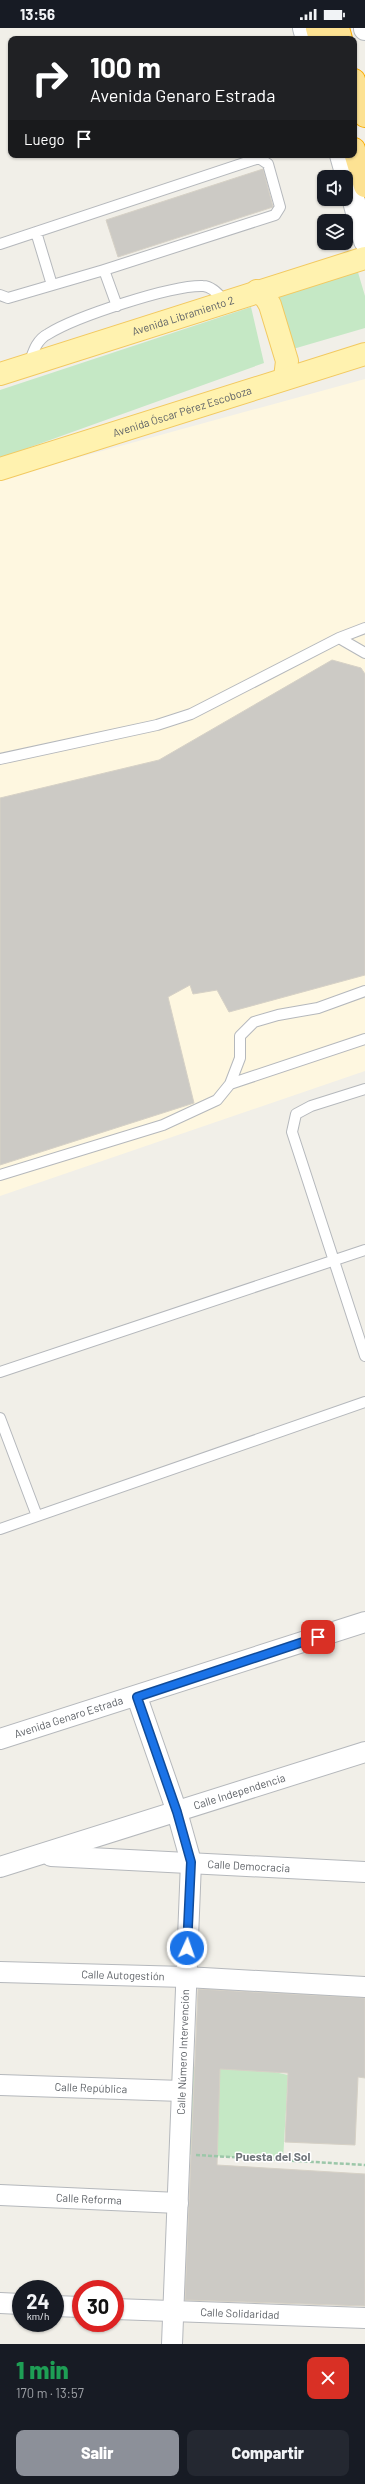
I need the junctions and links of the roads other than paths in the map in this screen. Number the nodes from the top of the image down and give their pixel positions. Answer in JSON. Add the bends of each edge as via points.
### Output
{"nodes":[{"id":1,"x":357,"y":90,"type":"edge"},
{"id":2,"x":365,"y":116,"type":"edge"},
{"id":3,"x":342,"y":158,"type":"edge"},
{"id":4,"x":357,"y":158,"type":"edge"},
{"id":5,"x":365,"y":186,"type":"edge"},
{"id":6,"x":36,"y":232,"type":"junction"},
{"id":7,"x":365,"y":241,"type":"edge"},
{"id":8,"x":0,"y":244,"type":"edge"},
{"id":9,"x":365,"y":258,"type":"edge"},
{"id":10,"x":104,"y":270,"type":"junction"},
{"id":11,"x":52,"y":285,"type":"junction"},
{"id":12,"x":257,"y":291,"type":"junction"},
{"id":13,"x":0,"y":295,"type":"edge"},
{"id":14,"x":225,"y":301,"type":"junction"},
{"id":15,"x":117,"y":306,"type":"junction"},
{"id":16,"x":365,"y":354,"type":"edge"},
{"id":17,"x":29,"y":364,"type":"junction"},
{"id":18,"x":0,"y":374,"type":"edge"},
{"id":19,"x":285,"y":378,"type":"junction"},
{"id":20,"x":0,"y":469,"type":"edge"},
{"id":21,"x":365,"y":628,"type":"edge"},
{"id":22,"x":365,"y":636,"type":"edge"},
{"id":23,"x":339,"y":638,"type":"junction"},
{"id":24,"x":365,"y":653,"type":"edge"},
{"id":25,"x":0,"y":759,"type":"edge"},
{"id":26,"x":365,"y":991,"type":"edge"},
{"id":27,"x":365,"y":1039,"type":"edge"},
{"id":28,"x":230,"y":1084,"type":"junction"},
{"id":29,"x":365,"y":1089,"type":"edge"},
{"id":30,"x":0,"y":1175,"type":"edge"},
{"id":31,"x":365,"y":1250,"type":"edge"},
{"id":32,"x":333,"y":1261,"type":"junction"},
{"id":33,"x":365,"y":1356,"type":"edge"},
{"id":34,"x":0,"y":1372,"type":"edge"},
{"id":35,"x":365,"y":1402,"type":"edge"},
{"id":36,"x":0,"y":1418,"type":"edge"},
{"id":37,"x":37,"y":1516,"type":"junction"},
{"id":38,"x":0,"y":1529,"type":"edge"},
{"id":39,"x":365,"y":1623,"type":"edge"},
{"id":40,"x":137,"y":1697,"type":"junction"},
{"id":41,"x":0,"y":1739,"type":"edge"},
{"id":42,"x":365,"y":1752,"type":"edge"},
{"id":43,"x":177,"y":1812,"type":"junction"},
{"id":44,"x":37,"y":1855,"type":"junction"},
{"id":45,"x":191,"y":1862,"type":"junction"},
{"id":46,"x":0,"y":1867,"type":"edge"},
{"id":47,"x":365,"y":1872,"type":"edge"},
{"id":48,"x":0,"y":1972,"type":"edge"},
{"id":49,"x":186,"y":1977,"type":"junction"},
{"id":50,"x":365,"y":1987,"type":"edge"},
{"id":51,"x":0,"y":2085,"type":"edge"},
{"id":52,"x":182,"y":2091,"type":"junction"},
{"id":53,"x":0,"y":2195,"type":"edge"},
{"id":54,"x":178,"y":2203,"type":"junction"},
{"id":55,"x":0,"y":2303,"type":"edge"},
{"id":56,"x":12,"y":2304,"type":"edge"},
{"id":57,"x":124,"y":2310,"type":"edge"},
{"id":58,"x":174,"y":2313,"type":"junction"},
{"id":59,"x":365,"y":2318,"type":"edge"},
{"id":60,"x":172,"y":2344,"type":"edge"}],
"edges":[{"from":1,"to":2,"type":"highway"},
{"from":3,"to":7,"type":"main road"},
{"from":4,"to":5,"type":"highway"},
{"from":6,"to":8,"type":"lane"},
{"from":6,"to":10,"type":"lane","via":[[259,158],[268,164],[280,207],[275,215]]},
{"from":6,"to":11,"type":"lane"},
{"from":9,"to":12,"type":"main road","name":"Avenida Libramiento 2"},
{"from":10,"to":11,"type":"lane"},
{"from":10,"to":15,"type":"lane"},
{"from":11,"to":13,"type":"lane","via":[[8,298]]},
{"from":12,"to":14,"type":"main road","name":"Avenida Libramiento 2"},
{"from":12,"to":19,"type":"main road","via":[[270,305],[287,361]]},
{"from":14,"to":15,"type":"lane","via":[[213,289],[203,286],[165,292]]},
{"from":14,"to":17,"type":"main road","name":"Avenida Libramiento 2"},
{"from":15,"to":17,"type":"lane","via":[[47,334],[36,345]]},
{"from":16,"to":19,"type":"main road","name":"Avenida Óscar Pérez Escoboza"},
{"from":17,"to":18,"type":"main road","name":"Avenida Libramiento 2"},
{"from":19,"to":20,"type":"main road","name":"Avenida Óscar Pérez Escoboza"},
{"from":21,"to":23,"type":"lane"},
{"from":22,"to":23,"type":"lane"},
{"from":23,"to":24,"type":"lane"},
{"from":23,"to":25,"type":"lane","via":[[191,714],[157,725]]},
{"from":26,"to":28,"type":"lane","via":[[318,1008],[254,1022],[240,1036],[240,1058]]},
{"from":27,"to":28,"type":"lane"},
{"from":28,"to":30,"type":"lane","via":[[217,1100],[163,1125]]},
{"from":29,"to":32,"type":"lane","via":[[311,1106],[296,1114],[292,1132]]},
{"from":31,"to":32,"type":"lane"},
{"from":32,"to":33,"type":"lane"},
{"from":32,"to":34,"type":"lane"},
{"from":35,"to":37,"type":"lane"},
{"from":36,"to":37,"type":"lane"},
{"from":37,"to":38,"type":"lane"},
{"from":39,"to":40,"type":"street","name":"Avenida Genaro Estrada"},
{"from":40,"to":41,"type":"street","name":"Avenida Genaro Estrada"},
{"from":40,"to":43,"type":"street","name":"Calle Número Intervención"},
{"from":42,"to":43,"type":"street","name":"Calle Independencia"},
{"from":43,"to":44,"type":"street","name":"Calle Independencia"},
{"from":43,"to":45,"type":"street","name":"Calle Número Intervención"},
{"from":44,"to":45,"type":"street","name":"Calle Democracia"},
{"from":44,"to":46,"type":"street","name":"Calle Independencia"},
{"from":45,"to":47,"type":"street","name":"Calle Democracia"},
{"from":45,"to":49,"type":"street","name":"Calle Número Intervención"},
{"from":48,"to":49,"type":"street","name":"Calle Autogestión"},
{"from":49,"to":50,"type":"street","name":"Calle Autogestión"},
{"from":49,"to":52,"type":"street","name":"Calle Número Intervención"},
{"from":51,"to":52,"type":"street","name":"Calle República"},
{"from":52,"to":54,"type":"street","name":"Calle Número Intervención"},
{"from":53,"to":54,"type":"street","name":"Calle Reforma"},
{"from":54,"to":58,"type":"street","name":"Calle Número Intervención"},
{"from":55,"to":56,"type":"street"},
{"from":57,"to":58,"type":"street","name":"Calle Solidaridad"},
{"from":58,"to":59,"type":"street","name":"Calle Solidaridad"},
{"from":58,"to":60,"type":"street","name":"Calle Número Intervención"}]}
